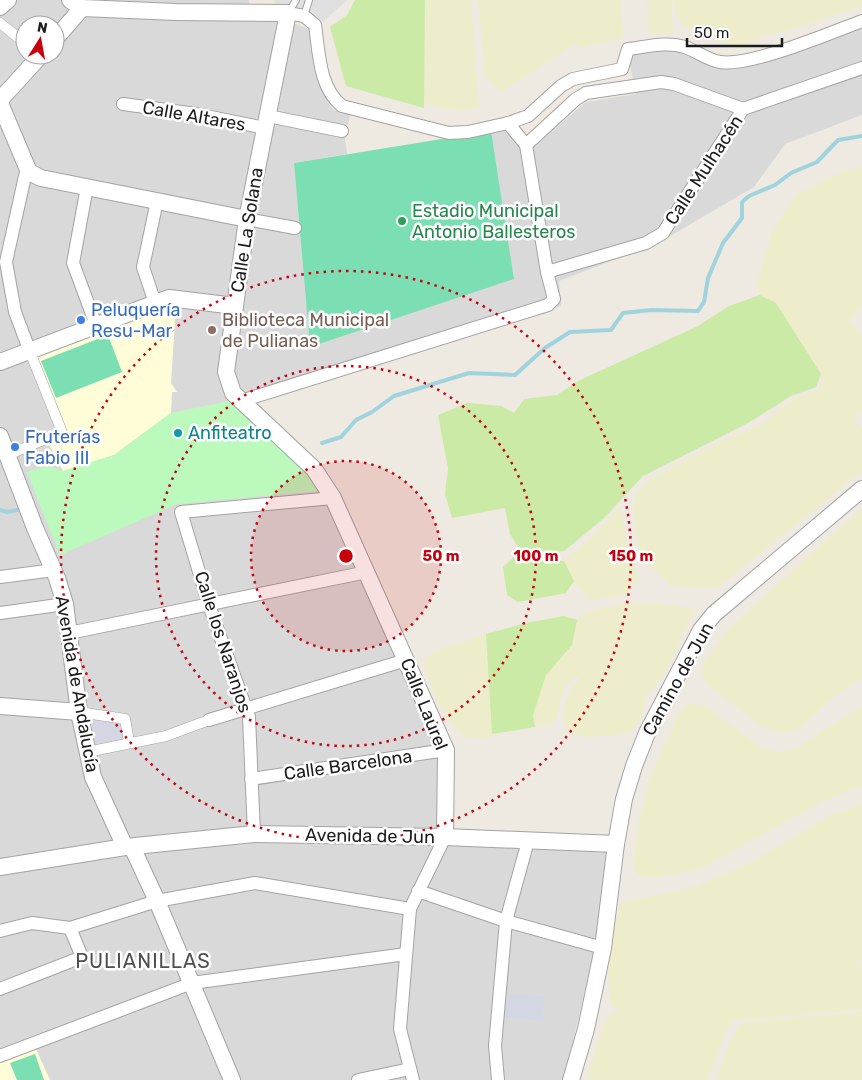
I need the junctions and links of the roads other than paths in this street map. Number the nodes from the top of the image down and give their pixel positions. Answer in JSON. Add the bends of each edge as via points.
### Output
{"nodes":[{"id":1,"x":8,"y":0,"type":"edge"},
{"id":2,"x":309,"y":0,"type":"edge"},
{"id":3,"x":78,"y":3,"type":"edge"},
{"id":4,"x":262,"y":6,"type":"edge"},
{"id":5,"x":0,"y":7,"type":"edge"},
{"id":6,"x":296,"y":9,"type":"edge"},
{"id":7,"x":862,"y":22,"type":"edge"},
{"id":8,"x":0,"y":23,"type":"edge"},
{"id":9,"x":65,"y":23,"type":"edge"},
{"id":10,"x":15,"y":35,"type":"edge"},
{"id":11,"x":32,"y":65,"type":"edge"},
{"id":12,"x":862,"y":68,"type":"edge"},
{"id":13,"x":0,"y":102,"type":"edge"},
{"id":14,"x":123,"y":104,"type":"dead end"},
{"id":15,"x":743,"y":109,"type":"junction"},
{"id":16,"x":266,"y":122,"type":"junction"},
{"id":17,"x":508,"y":123,"type":"junction"},
{"id":18,"x":342,"y":131,"type":"dead end"},
{"id":19,"x":526,"y":145,"type":"junction"},
{"id":20,"x":29,"y":172,"type":"junction"},
{"id":21,"x":87,"y":187,"type":"junction"},
{"id":22,"x":157,"y":201,"type":"junction"},
{"id":23,"x":247,"y":220,"type":"junction"},
{"id":24,"x":295,"y":228,"type":"dead end"},
{"id":25,"x":547,"y":272,"type":"junction"},
{"id":26,"x":155,"y":302,"type":"junction"},
{"id":27,"x":235,"y":306,"type":"junction"},
{"id":28,"x":96,"y":325,"type":"junction"},
{"id":29,"x":30,"y":352,"type":"junction"},
{"id":30,"x":0,"y":362,"type":"edge"},
{"id":31,"x":241,"y":401,"type":"junction"},
{"id":32,"x":0,"y":436,"type":"edge"},
{"id":33,"x":8,"y":455,"type":"junction"},
{"id":34,"x":862,"y":489,"type":"edge"},
{"id":35,"x":333,"y":498,"type":"junction"},
{"id":36,"x":54,"y":570,"type":"junction"},
{"id":37,"x":367,"y":572,"type":"junction"},
{"id":38,"x":0,"y":577,"type":"edge"},
{"id":39,"x":65,"y":604,"type":"junction"},
{"id":40,"x":209,"y":605,"type":"junction"},
{"id":41,"x":0,"y":613,"type":"edge"},
{"id":42,"x":69,"y":633,"type":"junction"},
{"id":43,"x":406,"y":660,"type":"junction"},
{"id":44,"x":0,"y":706,"type":"edge"},
{"id":45,"x":245,"y":709,"type":"junction"},
{"id":46,"x":79,"y":712,"type":"junction"},
{"id":47,"x":209,"y":720,"type":"joint"},
{"id":48,"x":128,"y":742,"type":"junction"},
{"id":49,"x":446,"y":750,"type":"junction"},
{"id":50,"x":87,"y":752,"type":"junction"},
{"id":51,"x":251,"y":779,"type":"junction"},
{"id":52,"x":254,"y":834,"type":"junction"},
{"id":53,"x":444,"y":837,"type":"junction"},
{"id":54,"x":528,"y":841,"type":"junction"},
{"id":55,"x":616,"y":844,"type":"junction"},
{"id":56,"x":128,"y":847,"type":"junction"},
{"id":57,"x":0,"y":867,"type":"edge"},
{"id":58,"x":418,"y":891,"type":"junction"},
{"id":59,"x":157,"y":901,"type":"junction"},
{"id":60,"x":410,"y":909,"type":"junction"},
{"id":61,"x":506,"y":921,"type":"junction"},
{"id":62,"x":70,"y":928,"type":"junction"},
{"id":63,"x":0,"y":931,"type":"edge"},
{"id":64,"x":603,"y":948,"type":"junction"},
{"id":65,"x":406,"y":954,"type":"junction"},
{"id":66,"x":192,"y":983,"type":"junction"},
{"id":67,"x":0,"y":989,"type":"edge"},
{"id":68,"x":0,"y":1056,"type":"edge"},
{"id":69,"x":411,"y":1074,"type":"edge"},
{"id":70,"x":232,"y":1080,"type":"edge"},
{"id":71,"x":358,"y":1080,"type":"edge"},
{"id":72,"x":498,"y":1080,"type":"edge"},
{"id":73,"x":571,"y":1080,"type":"edge"}],
"edges":[{"from":1,"to":5,"type":"street"},
{"from":2,"to":6,"type":"lane"},
{"from":3,"to":4,"type":"street","via":[[176,12]]},
{"from":3,"to":9,"type":"street"},
{"from":4,"to":6,"type":"street"},
{"from":6,"to":16,"type":"street","name":"Calle La Solana"},
{"from":6,"to":17,"type":"street","via":[[315,25],[326,84],[333,99],[342,106],[449,133]]},
{"from":7,"to":17,"type":"street","via":[[791,48],[738,62],[719,62],[684,46],[667,44],[628,49],[622,70],[573,79],[528,116]]},
{"from":8,"to":10,"type":"street"},
{"from":11,"to":13,"type":"street"},
{"from":12,"to":15,"type":"street","name":"Calle Mulhacén"},
{"from":13,"to":20,"type":"street"},
{"from":14,"to":16,"type":"street","name":"Calle Altares"},
{"from":15,"to":19,"type":"street","via":[[662,82],[586,94],[576,99]]},
{"from":15,"to":25,"type":"street","name":"Calle Mulhacén","via":[[663,233],[646,243]]},
{"from":16,"to":18,"type":"street"},
{"from":16,"to":23,"type":"street","name":"Calle La Solana"},
{"from":17,"to":19,"type":"street"},
{"from":19,"to":25,"type":"street"},
{"from":20,"to":21,"type":"street","via":[[41,178]]},
{"from":20,"to":29,"type":"street","via":[[25,176],[6,262],[15,312]]},
{"from":21,"to":22,"type":"street"},
{"from":21,"to":28,"type":"street","via":[[73,263]]},
{"from":22,"to":23,"type":"street"},
{"from":22,"to":26,"type":"street","via":[[143,267]]},
{"from":23,"to":24,"type":"street"},
{"from":23,"to":27,"type":"street","name":"Calle La Solana"},
{"from":25,"to":31,"type":"street","via":[[554,299],[548,305]]},
{"from":26,"to":27,"type":"street","via":[[179,298]]},
{"from":26,"to":28,"type":"street"},
{"from":27,"to":31,"type":"street","name":"Calle La Solana","via":[[226,372],[230,386]]},
{"from":28,"to":29,"type":"street"},
{"from":29,"to":30,"type":"street"},
{"from":29,"to":33,"type":"street","via":[[62,432]]},
{"from":31,"to":35,"type":"street","name":"Calle Laurel","via":[[314,469]]},
{"from":32,"to":33,"type":"street","name":"Avenida de Andalucía"},
{"from":33,"to":36,"type":"street","name":"Avenida de Andalucía"},
{"from":34,"to":55,"type":"street","name":"Camino de Jun","via":[[714,614],[701,630],[646,733],[624,799]]},
{"from":35,"to":37,"type":"street","name":"Calle Laurel"},
{"from":35,"to":40,"type":"street","name":"Calle los Naranjos","via":[[180,512]]},
{"from":36,"to":38,"type":"street"},
{"from":36,"to":39,"type":"street","name":"Avenida de Andalucía"},
{"from":37,"to":40,"type":"street"},
{"from":37,"to":43,"type":"street","name":"Calle Laurel"},
{"from":39,"to":41,"type":"street"},
{"from":39,"to":42,"type":"street","name":"Avenida de Andalucía"},
{"from":40,"to":42,"type":"street"},
{"from":40,"to":45,"type":"street","name":"Calle los Naranjos"},
{"from":42,"to":46,"type":"street","name":"Avenida de Andalucía"},
{"from":43,"to":45,"type":"street"},
{"from":43,"to":49,"type":"street","name":"Calle Laurel"},
{"from":44,"to":46,"type":"street"},
{"from":45,"to":47,"type":"street"},
{"from":45,"to":51,"type":"street","name":"Calle los Naranjos","via":[[249,716]]},
{"from":46,"to":48,"type":"street","via":[[125,719]]},
{"from":46,"to":50,"type":"street","name":"Avenida de Andalucía"},
{"from":47,"to":48,"type":"street","via":[[166,736]]},
{"from":48,"to":50,"type":"street"},
{"from":49,"to":51,"type":"street","name":"Calle Barcelona"},
{"from":49,"to":53,"type":"street","name":"Calle Laurel"},
{"from":50,"to":56,"type":"street","name":"Avenida de Andalucía","via":[[93,777]]},
{"from":51,"to":52,"type":"street","name":"Calle los Naranjos"},
{"from":52,"to":53,"type":"street","name":"Avenida de Jun"},
{"from":52,"to":56,"type":"street","name":"Avenida de Jun"},
{"from":53,"to":54,"type":"street","name":"Avenida de Jun"},
{"from":53,"to":58,"type":"street","name":"Calle Laurel"},
{"from":54,"to":55,"type":"street","name":"Avenida de Jun"},
{"from":54,"to":61,"type":"street"},
{"from":55,"to":64,"type":"street","name":"Camino de Jun"},
{"from":56,"to":57,"type":"street","name":"Avenida de Jun"},
{"from":56,"to":59,"type":"street","name":"Avenida de Andalucía"},
{"from":58,"to":60,"type":"street","name":"Calle Laurel"},
{"from":58,"to":61,"type":"street"},
{"from":59,"to":60,"type":"street","via":[[255,883]]},
{"from":59,"to":62,"type":"street"},
{"from":59,"to":66,"type":"street","name":"Avenida de Andalucía"},
{"from":60,"to":65,"type":"street","name":"Calle Laurel"},
{"from":61,"to":64,"type":"street"},
{"from":61,"to":72,"type":"street","via":[[495,1046]]},
{"from":62,"to":63,"type":"street","via":[[32,923]]},
{"from":62,"to":67,"type":"street","via":[[82,957]]},
{"from":64,"to":73,"type":"street","name":"Camino de Jun"},
{"from":65,"to":66,"type":"street"},
{"from":65,"to":69,"type":"street","name":"Calle Laurel","via":[[400,1029]]},
{"from":66,"to":68,"type":"street"},
{"from":66,"to":70,"type":"street","name":"Avenida de Andalucía"},
{"from":69,"to":71,"type":"street"}]}
